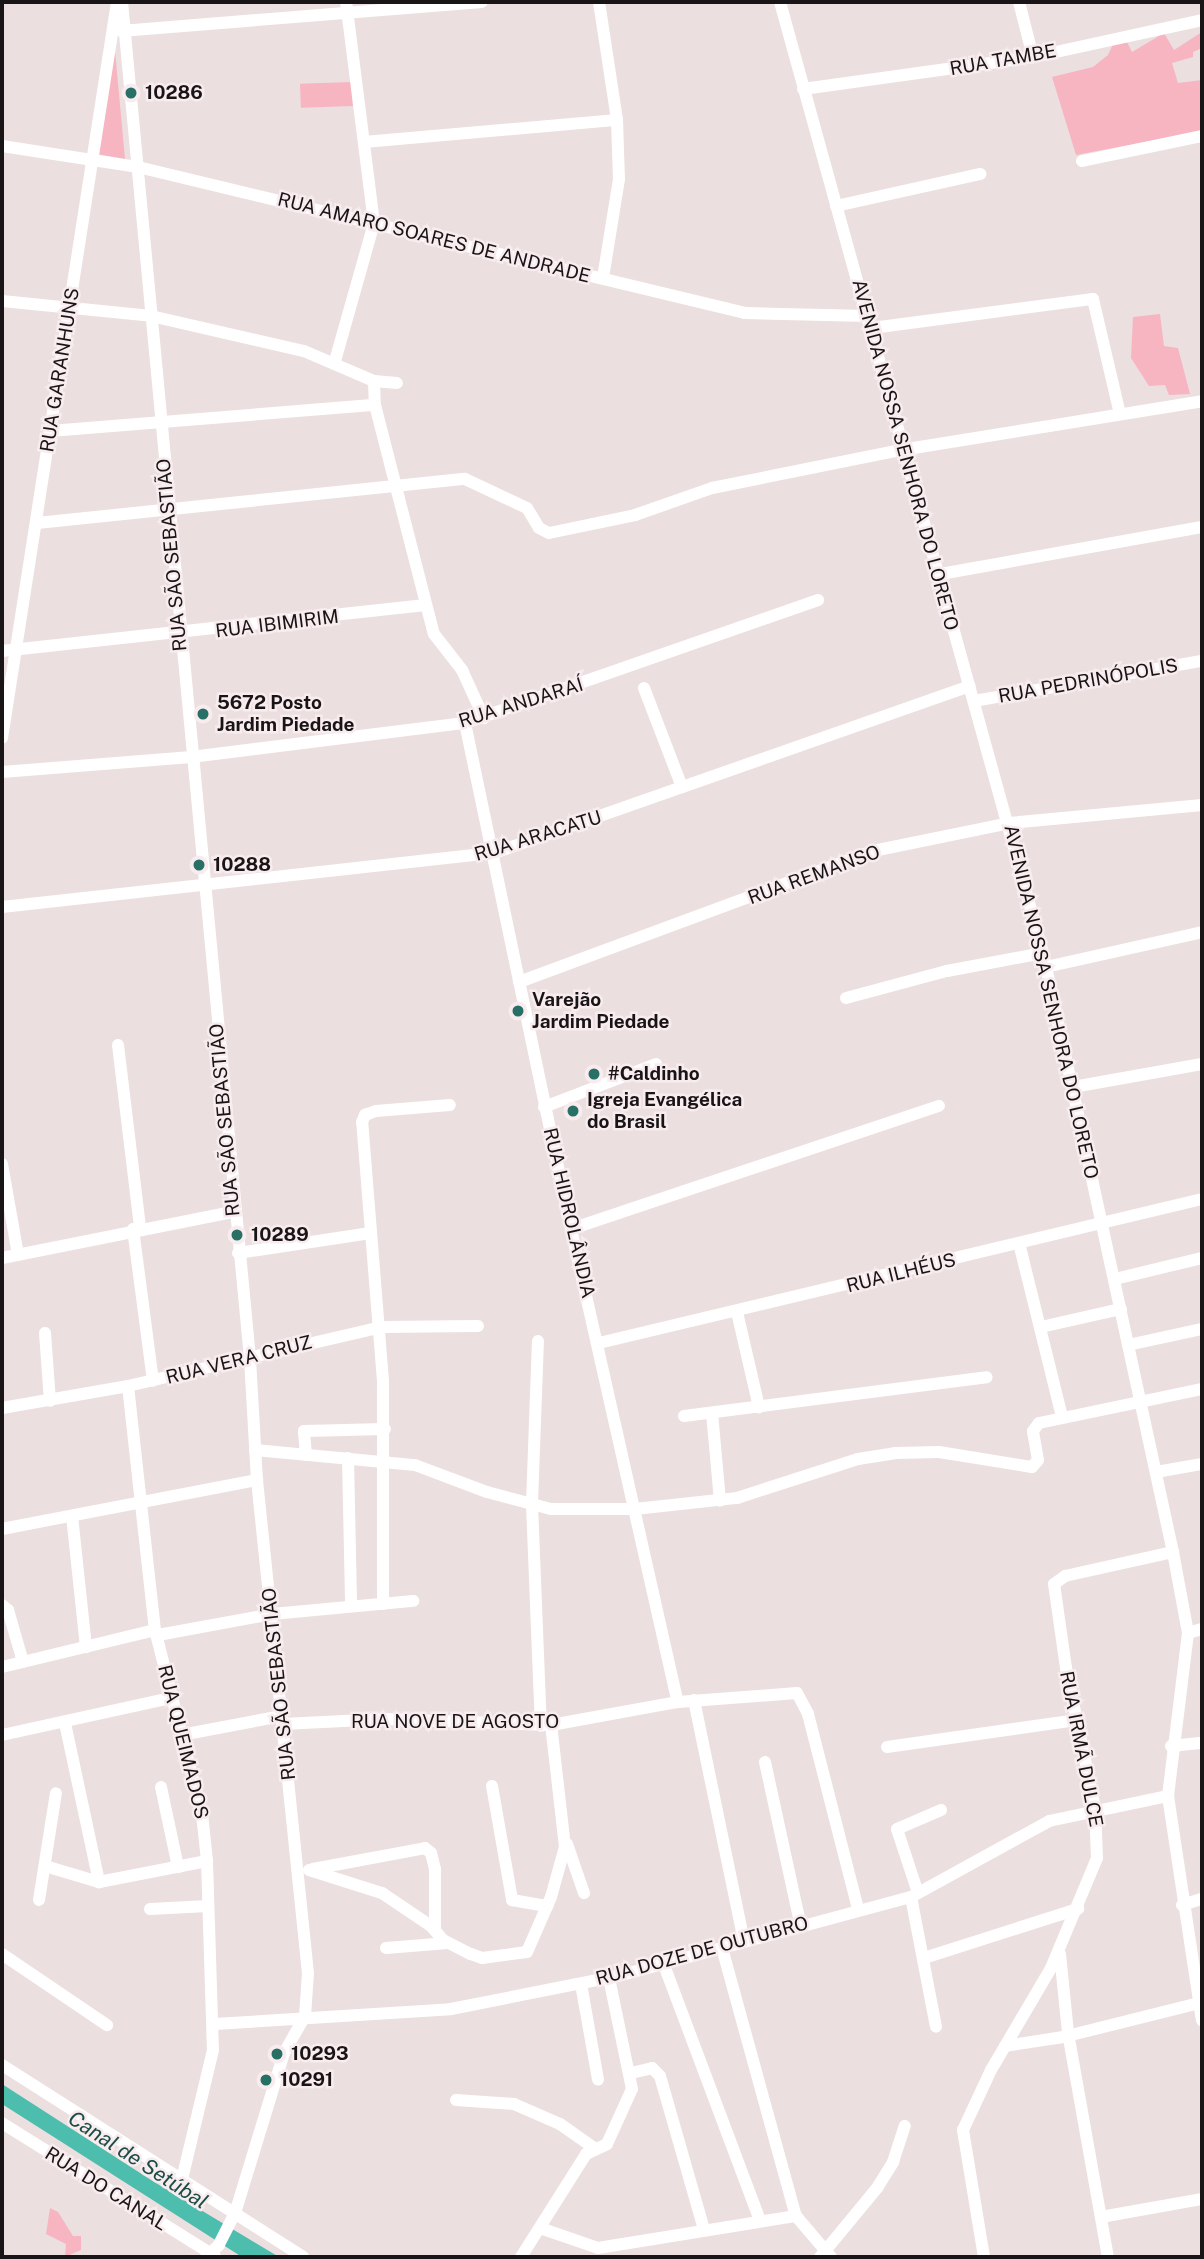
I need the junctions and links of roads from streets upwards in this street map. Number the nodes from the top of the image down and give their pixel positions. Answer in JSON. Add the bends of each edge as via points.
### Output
{"nodes":[{"id":1,"x":119,"y":2,"type":"edge"},
{"id":2,"x":482,"y":2,"type":"edge"},
{"id":3,"x":599,"y":2,"type":"edge"},
{"id":4,"x":780,"y":2,"type":"edge"},
{"id":5,"x":1019,"y":2,"type":"edge"},
{"id":6,"x":347,"y":7,"type":"edge"},
{"id":7,"x":1202,"y":20,"type":"edge"},
{"id":8,"x":121,"y":31,"type":"junction"},
{"id":9,"x":1033,"y":57,"type":"junction"},
{"id":10,"x":803,"y":89,"type":"junction"},
{"id":11,"x":617,"y":120,"type":"junction"},
{"id":12,"x":1202,"y":136,"type":"edge"},
{"id":13,"x":364,"y":142,"type":"junction"},
{"id":14,"x":2,"y":146,"type":"edge"},
{"id":15,"x":95,"y":159,"type":"junction"},
{"id":16,"x":1082,"y":161,"type":"dead end"},
{"id":17,"x":138,"y":167,"type":"junction"},
{"id":18,"x":980,"y":174,"type":"dead end"},
{"id":19,"x":836,"y":206,"type":"junction"},
{"id":20,"x":374,"y":223,"type":"junction"},
{"id":21,"x":603,"y":278,"type":"junction"},
{"id":22,"x":2,"y":301,"type":"edge"},
{"id":23,"x":69,"y":307,"type":"junction"},
{"id":24,"x":151,"y":316,"type":"junction"},
{"id":25,"x":870,"y":322,"type":"junction"},
{"id":26,"x":335,"y":360,"type":"junction"},
{"id":27,"x":374,"y":381,"type":"junction"},
{"id":28,"x":397,"y":383,"type":"dead end"},
{"id":29,"x":1202,"y":401,"type":"edge"},
{"id":30,"x":375,"y":405,"type":"junction"},
{"id":31,"x":1120,"y":414,"type":"junction"},
{"id":32,"x":160,"y":420,"type":"junction"},
{"id":33,"x":50,"y":431,"type":"junction"},
{"id":34,"x":901,"y":450,"type":"junction"},
{"id":35,"x":398,"y":486,"type":"junction"},
{"id":36,"x":170,"y":509,"type":"junction"},
{"id":37,"x":37,"y":523,"type":"junction"},
{"id":38,"x":1202,"y":527,"type":"edge"},
{"id":39,"x":935,"y":575,"type":"junction"},
{"id":40,"x":818,"y":600,"type":"dead end"},
{"id":41,"x":426,"y":605,"type":"junction"},
{"id":42,"x":178,"y":636,"type":"junction"},
{"id":43,"x":8,"y":651,"type":"edge"},
{"id":44,"x":1202,"y":661,"type":"edge"},
{"id":45,"x":970,"y":686,"type":"junction"},
{"id":46,"x":644,"y":688,"type":"dead end"},
{"id":47,"x":974,"y":701,"type":"junction"},
{"id":48,"x":484,"y":718,"type":"junction"},
{"id":49,"x":465,"y":723,"type":"junction"},
{"id":50,"x":2,"y":738,"type":"edge"},
{"id":51,"x":191,"y":757,"type":"junction"},
{"id":52,"x":2,"y":772,"type":"edge"},
{"id":53,"x":682,"y":787,"type":"junction"},
{"id":54,"x":1202,"y":805,"type":"edge"},
{"id":55,"x":1009,"y":823,"type":"junction"},
{"id":56,"x":494,"y":853,"type":"junction"},
{"id":57,"x":202,"y":886,"type":"junction"},
{"id":58,"x":2,"y":907,"type":"edge"},
{"id":59,"x":1202,"y":932,"type":"edge"},
{"id":60,"x":1043,"y":953,"type":"junction"},
{"id":61,"x":1046,"y":967,"type":"junction"},
{"id":62,"x":519,"y":982,"type":"junction"},
{"id":63,"x":845,"y":998,"type":"dead end"},
{"id":64,"x":118,"y":1045,"type":"dead end"},
{"id":65,"x":656,"y":1064,"type":"dead end"},
{"id":66,"x":1202,"y":1064,"type":"edge"},
{"id":67,"x":1073,"y":1087,"type":"junction"},
{"id":68,"x":450,"y":1105,"type":"dead end"},
{"id":69,"x":939,"y":1106,"type":"dead end"},
{"id":70,"x":544,"y":1107,"type":"junction"},
{"id":71,"x":2,"y":1164,"type":"edge"},
{"id":72,"x":1202,"y":1199,"type":"edge"},
{"id":73,"x":233,"y":1212,"type":"junction"},
{"id":74,"x":1102,"y":1220,"type":"junction"},
{"id":75,"x":136,"y":1228,"type":"junction"},
{"id":76,"x":571,"y":1228,"type":"junction"},
{"id":77,"x":370,"y":1233,"type":"junction"},
{"id":78,"x":1019,"y":1243,"type":"junction"},
{"id":79,"x":237,"y":1253,"type":"junction"},
{"id":80,"x":18,"y":1255,"type":"junction"},
{"id":81,"x":2,"y":1258,"type":"edge"},
{"id":82,"x":1202,"y":1258,"type":"edge"},
{"id":83,"x":1115,"y":1279,"type":"junction"},
{"id":84,"x":1121,"y":1309,"type":"junction"},
{"id":85,"x":737,"y":1312,"type":"junction"},
{"id":86,"x":478,"y":1326,"type":"dead end"},
{"id":87,"x":381,"y":1327,"type":"junction"},
{"id":88,"x":1041,"y":1327,"type":"junction"},
{"id":89,"x":1202,"y":1329,"type":"edge"},
{"id":90,"x":45,"y":1333,"type":"dead end"},
{"id":91,"x":538,"y":1341,"type":"dead end"},
{"id":92,"x":600,"y":1343,"type":"junction"},
{"id":93,"x":1128,"y":1345,"type":"junction"},
{"id":94,"x":250,"y":1359,"type":"junction"},
{"id":95,"x":987,"y":1377,"type":"dead end"},
{"id":96,"x":153,"y":1381,"type":"junction"},
{"id":97,"x":128,"y":1386,"type":"junction"},
{"id":98,"x":1202,"y":1389,"type":"edge"},
{"id":99,"x":50,"y":1401,"type":"junction"},
{"id":100,"x":1142,"y":1405,"type":"junction"},
{"id":101,"x":759,"y":1407,"type":"junction"},
{"id":102,"x":2,"y":1408,"type":"edge"},
{"id":103,"x":712,"y":1413,"type":"junction"},
{"id":104,"x":684,"y":1416,"type":"dead end"},
{"id":105,"x":1062,"y":1417,"type":"junction"},
{"id":106,"x":385,"y":1429,"type":"junction"},
{"id":107,"x":255,"y":1450,"type":"junction"},
{"id":108,"x":306,"y":1455,"type":"junction"},
{"id":109,"x":348,"y":1458,"type":"junction"},
{"id":110,"x":383,"y":1461,"type":"junction"},
{"id":111,"x":1202,"y":1464,"type":"edge"},
{"id":112,"x":1156,"y":1472,"type":"junction"},
{"id":113,"x":257,"y":1480,"type":"junction"},
{"id":114,"x":720,"y":1501,"type":"junction"},
{"id":115,"x":142,"y":1503,"type":"junction"},
{"id":116,"x":532,"y":1504,"type":"junction"},
{"id":117,"x":635,"y":1509,"type":"junction"},
{"id":118,"x":72,"y":1516,"type":"junction"},
{"id":119,"x":2,"y":1529,"type":"edge"},
{"id":120,"x":1173,"y":1552,"type":"junction"},
{"id":121,"x":413,"y":1601,"type":"dead end"},
{"id":122,"x":383,"y":1604,"type":"junction"},
{"id":123,"x":2,"y":1605,"type":"edge"},
{"id":124,"x":351,"y":1606,"type":"junction"},
{"id":125,"x":272,"y":1614,"type":"junction"},
{"id":126,"x":1202,"y":1629,"type":"edge"},
{"id":127,"x":157,"y":1632,"type":"junction"},
{"id":128,"x":1188,"y":1633,"type":"junction"},
{"id":129,"x":86,"y":1647,"type":"junction"},
{"id":130,"x":23,"y":1662,"type":"junction"},
{"id":131,"x":2,"y":1667,"type":"edge"},
{"id":132,"x":170,"y":1698,"type":"junction"},
{"id":133,"x":694,"y":1700,"type":"junction"},
{"id":134,"x":678,"y":1702,"type":"junction"},
{"id":135,"x":283,"y":1720,"type":"junction"},
{"id":136,"x":1076,"y":1720,"type":"junction"},
{"id":137,"x":65,"y":1723,"type":"junction"},
{"id":138,"x":546,"y":1725,"type":"junction"},
{"id":139,"x":2,"y":1735,"type":"edge"},
{"id":140,"x":181,"y":1735,"type":"junction"},
{"id":141,"x":1202,"y":1743,"type":"edge"},
{"id":142,"x":1171,"y":1746,"type":"junction"},
{"id":143,"x":887,"y":1747,"type":"dead end"},
{"id":144,"x":765,"y":1762,"type":"dead end"},
{"id":145,"x":492,"y":1786,"type":"dead end"},
{"id":146,"x":161,"y":1787,"type":"dead end"},
{"id":147,"x":56,"y":1793,"type":"dead end"},
{"id":148,"x":1168,"y":1796,"type":"junction"},
{"id":149,"x":1095,"y":1808,"type":"junction"},
{"id":150,"x":941,"y":1810,"type":"dead end"},
{"id":151,"x":566,"y":1841,"type":"junction"},
{"id":152,"x":207,"y":1861,"type":"junction"},
{"id":153,"x":45,"y":1866,"type":"junction"},
{"id":154,"x":178,"y":1867,"type":"junction"},
{"id":155,"x":304,"y":1870,"type":"junction"},
{"id":156,"x":99,"y":1882,"type":"junction"},
{"id":157,"x":584,"y":1893,"type":"dead end"},
{"id":158,"x":914,"y":1895,"type":"junction"},
{"id":159,"x":1202,"y":1899,"type":"edge"},
{"id":160,"x":39,"y":1900,"type":"dead end"},
{"id":161,"x":1182,"y":1905,"type":"junction"},
{"id":162,"x":208,"y":1906,"type":"junction"},
{"id":163,"x":547,"y":1906,"type":"junction"},
{"id":164,"x":150,"y":1909,"type":"dead end"},
{"id":165,"x":858,"y":1909,"type":"junction"},
{"id":166,"x":1077,"y":1909,"type":"junction"},
{"id":167,"x":800,"y":1923,"type":"junction"},
{"id":168,"x":435,"y":1929,"type":"junction"},
{"id":169,"x":744,"y":1941,"type":"junction"},
{"id":170,"x":448,"y":1943,"type":"junction"},
{"id":171,"x":1059,"y":1945,"type":"junction"},
{"id":172,"x":386,"y":1948,"type":"dead end"},
{"id":173,"x":722,"y":1948,"type":"junction"},
{"id":174,"x":2,"y":1954,"type":"edge"},
{"id":175,"x":924,"y":1958,"type":"junction"},
{"id":176,"x":664,"y":1965,"type":"junction"},
{"id":177,"x":610,"y":1978,"type":"junction"},
{"id":178,"x":581,"y":1984,"type":"junction"},
{"id":179,"x":1199,"y":2003,"type":"junction"},
{"id":180,"x":305,"y":2016,"type":"junction"},
{"id":181,"x":1202,"y":2020,"type":"edge"},
{"id":182,"x":215,"y":2024,"type":"junction"},
{"id":183,"x":107,"y":2025,"type":"dead end"},
{"id":184,"x":936,"y":2027,"type":"dead end"},
{"id":185,"x":1068,"y":2033,"type":"junction"},
{"id":186,"x":1005,"y":2046,"type":"junction"},
{"id":187,"x":2,"y":2065,"type":"edge"},
{"id":188,"x":631,"y":2073,"type":"junction"},
{"id":189,"x":598,"y":2078,"type":"dead end"},
{"id":190,"x":456,"y":2100,"type":"dead end"},
{"id":191,"x":2,"y":2123,"type":"edge"},
{"id":192,"x":905,"y":2126,"type":"dead end"},
{"id":193,"x":594,"y":2148,"type":"junction"},
{"id":194,"x":182,"y":2179,"type":"junction"},
{"id":195,"x":1202,"y":2199,"type":"edge"},
{"id":196,"x":796,"y":2216,"type":"junction"},
{"id":197,"x":1101,"y":2217,"type":"junction"},
{"id":198,"x":232,"y":2219,"type":"junction"},
{"id":199,"x":760,"y":2221,"type":"junction"},
{"id":200,"x":540,"y":2228,"type":"junction"},
{"id":201,"x":704,"y":2229,"type":"junction"},
{"id":202,"x":213,"y":2253,"type":"edge"},
{"id":203,"x":826,"y":2255,"type":"edge"},
{"id":204,"x":303,"y":2257,"type":"edge"},
{"id":205,"x":521,"y":2257,"type":"edge"},
{"id":206,"x":985,"y":2257,"type":"edge"},
{"id":207,"x":1108,"y":2257,"type":"edge"}],
"edges":[{"from":1,"to":8,"type":"street","name":"RUA SÃO SEBASTIÃO"},
{"from":1,"to":15,"type":"street","name":"RUA GARANHUNS"},
{"from":2,"to":6,"type":"street"},
{"from":3,"to":11,"type":"street"},
{"from":4,"to":10,"type":"street","name":"AVENIDA NOSSA SENHORA DO LORETO"},
{"from":5,"to":9,"type":"street"},
{"from":6,"to":8,"type":"street"},
{"from":6,"to":13,"type":"street"},
{"from":7,"to":9,"type":"street","name":"RUA TAMBE"},
{"from":8,"to":17,"type":"street","name":"RUA SÃO SEBASTIÃO"},
{"from":9,"to":10,"type":"street","name":"RUA TAMBE"},
{"from":10,"to":19,"type":"street","name":"AVENIDA NOSSA SENHORA DO LORETO"},
{"from":11,"to":13,"type":"street"},
{"from":11,"to":21,"type":"street","via":[[617,212]]},
{"from":12,"to":16,"type":"street"},
{"from":13,"to":20,"type":"street"},
{"from":14,"to":15,"type":"street","name":"RUA AMARO SOARES DE ANDRADE"},
{"from":15,"to":17,"type":"street","name":"RUA AMARO SOARES DE ANDRADE"},
{"from":15,"to":23,"type":"street","name":"RUA GARANHUNS"},
{"from":17,"to":20,"type":"street","name":"RUA AMARO SOARES DE ANDRADE"},
{"from":17,"to":24,"type":"street","name":"RUA SÃO SEBASTIÃO"},
{"from":18,"to":19,"type":"street"},
{"from":19,"to":25,"type":"street","name":"AVENIDA NOSSA SENHORA DO LORETO"},
{"from":20,"to":21,"type":"street","name":"RUA AMARO SOARES DE ANDRADE"},
{"from":20,"to":26,"type":"street"},
{"from":21,"to":25,"type":"street","name":"RUA AMARO SOARES DE ANDRADE","via":[[745,313]]},
{"from":22,"to":23,"type":"street"},
{"from":23,"to":24,"type":"street"},
{"from":23,"to":33,"type":"street","name":"RUA GARANHUNS"},
{"from":24,"to":26,"type":"street"},
{"from":24,"to":32,"type":"street","name":"RUA SÃO SEBASTIÃO"},
{"from":25,"to":31,"type":"street","name":"RUA AMARO SOARES DE ANDRADE","via":[[1093,299]]},
{"from":25,"to":34,"type":"street","name":"AVENIDA NOSSA SENHORA DO LORETO"},
{"from":26,"to":27,"type":"street"},
{"from":27,"to":28,"type":"street"},
{"from":27,"to":30,"type":"street"},
{"from":29,"to":31,"type":"street"},
{"from":30,"to":32,"type":"street"},
{"from":30,"to":35,"type":"street"},
{"from":31,"to":34,"type":"street"},
{"from":32,"to":33,"type":"street"},
{"from":32,"to":36,"type":"street","name":"RUA SÃO SEBASTIÃO"},
{"from":33,"to":37,"type":"street","name":"RUA GARANHUNS"},
{"from":34,"to":35,"type":"street","via":[[712,488],[635,515],[549,533],[539,528],[527,508],[465,479]]},
{"from":34,"to":39,"type":"street","name":"AVENIDA NOSSA SENHORA DO LORETO"},
{"from":35,"to":36,"type":"street"},
{"from":35,"to":41,"type":"street"},
{"from":36,"to":37,"type":"street"},
{"from":36,"to":42,"type":"street","name":"RUA SÃO SEBASTIÃO"},
{"from":37,"to":43,"type":"street","name":"RUA GARANHUNS"},
{"from":38,"to":39,"type":"street"},
{"from":39,"to":45,"type":"street","name":"AVENIDA NOSSA SENHORA DO LORETO"},
{"from":40,"to":48,"type":"street","name":"RUA ANDARAÍ"},
{"from":41,"to":42,"type":"street","name":"RUA IBIMIRIM"},
{"from":41,"to":48,"type":"street","via":[[434,634],[462,670]]},
{"from":42,"to":43,"type":"street","name":"RUA IBIMIRIM"},
{"from":42,"to":51,"type":"street","name":"RUA SÃO SEBASTIÃO"},
{"from":43,"to":50,"type":"street","name":"RUA GARANHUNS"},
{"from":44,"to":47,"type":"street","name":"RUA PEDRINÓPOLIS"},
{"from":45,"to":47,"type":"street","name":"AVENIDA NOSSA SENHORA DO LORETO"},
{"from":45,"to":53,"type":"street","name":"RUA ARACATU"},
{"from":46,"to":53,"type":"street"},
{"from":47,"to":55,"type":"street","name":"AVENIDA NOSSA SENHORA DO LORETO"},
{"from":48,"to":49,"type":"street","name":"RUA ANDARAÍ"},
{"from":49,"to":51,"type":"street","name":"RUA ANDARAÍ"},
{"from":49,"to":56,"type":"street","name":"RUA HIDROLÂNDIA"},
{"from":51,"to":52,"type":"street","name":"RUA ANDARAÍ"},
{"from":51,"to":57,"type":"street","name":"RUA SÃO SEBASTIÃO"},
{"from":53,"to":56,"type":"street","name":"RUA ARACATU"},
{"from":54,"to":55,"type":"street","name":"RUA REMANSO"},
{"from":55,"to":60,"type":"street","name":"AVENIDA NOSSA SENHORA DO LORETO"},
{"from":55,"to":62,"type":"street","name":"RUA REMANSO","via":[[873,851]]},
{"from":56,"to":57,"type":"street","name":"RUA ARACATU"},
{"from":56,"to":62,"type":"street","name":"RUA HIDROLÂNDIA"},
{"from":57,"to":58,"type":"street","name":"RUA ARACATU"},
{"from":57,"to":73,"type":"street","name":"RUA SÃO SEBASTIÃO"},
{"from":59,"to":61,"type":"street"},
{"from":60,"to":61,"type":"street","name":"AVENIDA NOSSA SENHORA DO LORETO"},
{"from":60,"to":63,"type":"street","via":[[947,971]]},
{"from":61,"to":67,"type":"street","name":"AVENIDA NOSSA SENHORA DO LORETO"},
{"from":62,"to":70,"type":"street","name":"RUA HIDROLÂNDIA"},
{"from":64,"to":75,"type":"street"},
{"from":65,"to":70,"type":"street"},
{"from":66,"to":67,"type":"street"},
{"from":67,"to":74,"type":"street","name":"AVENIDA NOSSA SENHORA DO LORETO"},
{"from":68,"to":77,"type":"street","via":[[365,1115],[362,1141]]},
{"from":69,"to":76,"type":"street"},
{"from":70,"to":76,"type":"street","name":"RUA HIDROLÂNDIA"},
{"from":71,"to":80,"type":"street"},
{"from":72,"to":74,"type":"street","name":"RUA ILHÉUS"},
{"from":73,"to":75,"type":"street"},
{"from":73,"to":79,"type":"street","name":"RUA SÃO SEBASTIÃO"},
{"from":74,"to":78,"type":"street","name":"RUA ILHÉUS"},
{"from":74,"to":83,"type":"street","name":"AVENIDA NOSSA SENHORA DO LORETO"},
{"from":75,"to":80,"type":"street"},
{"from":75,"to":96,"type":"street"},
{"from":76,"to":92,"type":"street","name":"RUA HIDROLÂNDIA"},
{"from":77,"to":79,"type":"street"},
{"from":77,"to":87,"type":"street"},
{"from":78,"to":85,"type":"street","name":"RUA ILHÉUS"},
{"from":78,"to":88,"type":"street"},
{"from":79,"to":94,"type":"street","name":"RUA SÃO SEBASTIÃO"},
{"from":80,"to":81,"type":"street"},
{"from":82,"to":83,"type":"street"},
{"from":83,"to":84,"type":"street","name":"AVENIDA NOSSA SENHORA DO LORETO"},
{"from":84,"to":88,"type":"street"},
{"from":84,"to":93,"type":"street","name":"AVENIDA NOSSA SENHORA DO LORETO"},
{"from":85,"to":92,"type":"street","name":"RUA ILHÉUS"},
{"from":85,"to":101,"type":"street"},
{"from":86,"to":87,"type":"street","name":"RUA VERA CRUZ"},
{"from":87,"to":94,"type":"street","name":"RUA VERA CRUZ"},
{"from":87,"to":106,"type":"street"},
{"from":88,"to":105,"type":"street"},
{"from":89,"to":93,"type":"street"},
{"from":90,"to":99,"type":"street"},
{"from":91,"to":116,"type":"street"},
{"from":92,"to":117,"type":"street","name":"RUA HIDROLÂNDIA"},
{"from":93,"to":100,"type":"street","name":"AVENIDA NOSSA SENHORA DO LORETO"},
{"from":94,"to":96,"type":"street","name":"RUA VERA CRUZ"},
{"from":94,"to":107,"type":"street","name":"RUA SÃO SEBASTIÃO"},
{"from":95,"to":101,"type":"street"},
{"from":96,"to":97,"type":"street","name":"RUA VERA CRUZ"},
{"from":97,"to":99,"type":"street","name":"RUA VERA CRUZ"},
{"from":97,"to":115,"type":"street","name":"RUA QUEIMADOS"},
{"from":98,"to":100,"type":"street"},
{"from":99,"to":102,"type":"street","name":"RUA VERA CRUZ"},
{"from":100,"to":105,"type":"street"},
{"from":100,"to":112,"type":"street","name":"AVENIDA NOSSA SENHORA DO LORETO"},
{"from":101,"to":103,"type":"street"},
{"from":103,"to":104,"type":"street"},
{"from":103,"to":114,"type":"street"},
{"from":105,"to":114,"type":"street","via":[[1039,1423],[1033,1431],[1038,1460],[1032,1467],[939,1452],[895,1453],[858,1459]]},
{"from":106,"to":108,"type":"street","via":[[304,1432]]},
{"from":106,"to":110,"type":"street"},
{"from":107,"to":108,"type":"street"},
{"from":107,"to":113,"type":"street","name":"RUA SÃO SEBASTIÃO"},
{"from":108,"to":109,"type":"street"},
{"from":109,"to":110,"type":"street"},
{"from":109,"to":124,"type":"street"},
{"from":110,"to":116,"type":"street","via":[[415,1465]]},
{"from":110,"to":122,"type":"street"},
{"from":111,"to":112,"type":"street"},
{"from":112,"to":120,"type":"street","name":"AVENIDA NOSSA SENHORA DO LORETO"},
{"from":113,"to":115,"type":"street"},
{"from":113,"to":125,"type":"street","name":"RUA SÃO SEBASTIÃO"},
{"from":114,"to":117,"type":"street"},
{"from":115,"to":118,"type":"street"},
{"from":115,"to":127,"type":"street","name":"RUA QUEIMADOS"},
{"from":116,"to":117,"type":"street"},
{"from":116,"to":138,"type":"street"},
{"from":117,"to":134,"type":"street","name":"RUA HIDROLÂNDIA"},
{"from":118,"to":119,"type":"street"},
{"from":118,"to":129,"type":"street"},
{"from":120,"to":128,"type":"street","name":"AVENIDA NOSSA SENHORA DO LORETO"},
{"from":120,"to":136,"type":"street","name":"RUA IRMÃ DULCE","via":[[1065,1576],[1054,1584]]},
{"from":121,"to":122,"type":"street"},
{"from":122,"to":124,"type":"street"},
{"from":123,"to":130,"type":"street","via":[[8,1610]]},
{"from":124,"to":125,"type":"street"},
{"from":125,"to":127,"type":"street"},
{"from":125,"to":135,"type":"street","name":"RUA SÃO SEBASTIÃO"},
{"from":126,"to":128,"type":"street"},
{"from":127,"to":129,"type":"street"},
{"from":127,"to":132,"type":"street","name":"RUA QUEIMADOS"},
{"from":128,"to":142,"type":"street","name":"AVENIDA NOSSA SENHORA DO LORETO"},
{"from":129,"to":130,"type":"street"},
{"from":130,"to":131,"type":"street"},
{"from":132,"to":137,"type":"street"},
{"from":132,"to":140,"type":"street","name":"RUA QUEIMADOS"},
{"from":133,"to":134,"type":"street","name":"RUA NOVE DE AGOSTO"},
{"from":133,"to":165,"type":"street","name":"RUA NOVE DE AGOSTO","via":[[793,1692],[804,1700]]},
{"from":133,"to":169,"type":"street"},
{"from":134,"to":138,"type":"street","name":"RUA NOVE DE AGOSTO"},
{"from":135,"to":138,"type":"street","name":"RUA NOVE DE AGOSTO"},
{"from":135,"to":140,"type":"street","name":"RUA NOVE DE AGOSTO"},
{"from":135,"to":155,"type":"street","name":"RUA SÃO SEBASTIÃO"},
{"from":136,"to":143,"type":"street"},
{"from":136,"to":149,"type":"street","name":"RUA IRMÃ DULCE"},
{"from":137,"to":139,"type":"street"},
{"from":137,"to":156,"type":"street"},
{"from":138,"to":151,"type":"street"},
{"from":140,"to":152,"type":"street","name":"RUA QUEIMADOS","via":[[202,1814]]},
{"from":141,"to":142,"type":"street"},
{"from":142,"to":148,"type":"street","name":"AVENIDA NOSSA SENHORA DO LORETO"},
{"from":144,"to":167,"type":"street"},
{"from":145,"to":163,"type":"street","via":[[512,1900]]},
{"from":146,"to":154,"type":"street"},
{"from":147,"to":153,"type":"street"},
{"from":148,"to":149,"type":"street","name":"RUA DOZE DE OUTUBRO"},
{"from":148,"to":161,"type":"street","name":"AVENIDA NOSSA SENHORA DO LORETO"},
{"from":149,"to":158,"type":"street","name":"RUA DOZE DE OUTUBRO","via":[[1049,1821]]},
{"from":149,"to":166,"type":"street","name":"RUA IRMÃ DULCE","via":[[1097,1858]]},
{"from":150,"to":158,"type":"street","via":[[897,1829]]},
{"from":151,"to":157,"type":"street"},
{"from":151,"to":163,"type":"street"},
{"from":152,"to":154,"type":"street"},
{"from":152,"to":162,"type":"street","name":"RUA QUEIMADOS"},
{"from":153,"to":156,"type":"street"},
{"from":153,"to":160,"type":"street"},
{"from":154,"to":156,"type":"street"},
{"from":155,"to":168,"type":"street","via":[[382,1893]]},
{"from":155,"to":168,"type":"street","via":[[421,1848],[433,1857]]},
{"from":155,"to":180,"type":"street","name":"RUA SÃO SEBASTIÃO"},
{"from":158,"to":165,"type":"street","name":"RUA DOZE DE OUTUBRO"},
{"from":158,"to":175,"type":"street"},
{"from":159,"to":161,"type":"street"},
{"from":161,"to":179,"type":"street","name":"AVENIDA NOSSA SENHORA DO LORETO"},
{"from":162,"to":164,"type":"street"},
{"from":162,"to":182,"type":"street","name":"RUA QUEIMADOS"},
{"from":163,"to":170,"type":"street","via":[[527,1952],[482,1958]]},
{"from":165,"to":167,"type":"street","name":"RUA DOZE DE OUTUBRO"},
{"from":166,"to":171,"type":"street","name":"RUA IRMÃ DULCE"},
{"from":166,"to":175,"type":"street"},
{"from":167,"to":169,"type":"street","name":"RUA DOZE DE OUTUBRO"},
{"from":168,"to":170,"type":"street"},
{"from":169,"to":173,"type":"street","name":"RUA DOZE DE OUTUBRO"},
{"from":170,"to":172,"type":"street"},
{"from":171,"to":185,"type":"street"},
{"from":171,"to":186,"type":"street","name":"RUA IRMÃ DULCE","via":[[1051,1968]]},
{"from":173,"to":176,"type":"street","name":"RUA DOZE DE OUTUBRO"},
{"from":173,"to":196,"type":"street"},
{"from":174,"to":183,"type":"street"},
{"from":175,"to":184,"type":"street"},
{"from":176,"to":177,"type":"street","name":"RUA DOZE DE OUTUBRO"},
{"from":176,"to":199,"type":"street"},
{"from":177,"to":178,"type":"street","name":"RUA DOZE DE OUTUBRO"},
{"from":177,"to":188,"type":"street"},
{"from":178,"to":180,"type":"street","name":"RUA DOZE DE OUTUBRO","via":[[441,2010]]},
{"from":178,"to":189,"type":"street"},
{"from":179,"to":181,"type":"street","name":"AVENIDA NOSSA SENHORA DO LORETO"},
{"from":179,"to":185,"type":"street"},
{"from":180,"to":182,"type":"street","name":"RUA DOZE DE OUTUBRO"},
{"from":180,"to":198,"type":"street","name":"RUA SÃO SEBASTIÃO","via":[[284,2053]]},
{"from":182,"to":194,"type":"street","name":"RUA QUEIMADOS","via":[[207,2087]]},
{"from":185,"to":186,"type":"street"},
{"from":185,"to":197,"type":"street"},
{"from":186,"to":206,"type":"street","name":"RUA IRMÃ DULCE","via":[[974,2104],[962,2141]]},
{"from":187,"to":194,"type":"street"},
{"from":188,"to":193,"type":"street","via":[[632,2089],[607,2144]]},
{"from":188,"to":201,"type":"street","via":[[652,2068],[660,2076]]},
{"from":190,"to":193,"type":"street","via":[[514,2104],[560,2124]]},
{"from":191,"to":202,"type":"street","name":"RUA DO CANAL"},
{"from":192,"to":203,"type":"street","via":[[893,2162]]},
{"from":193,"to":200,"type":"street"},
{"from":194,"to":198,"type":"street"},
{"from":195,"to":197,"type":"street"},
{"from":196,"to":199,"type":"street"},
{"from":196,"to":203,"type":"street"},
{"from":197,"to":207,"type":"street"},
{"from":198,"to":202,"type":"street","name":"RUA SÃO SEBASTIÃO"},
{"from":198,"to":204,"type":"street"},
{"from":199,"to":201,"type":"street"},
{"from":200,"to":201,"type":"street","via":[[598,2248]]},
{"from":200,"to":205,"type":"street"}]}
